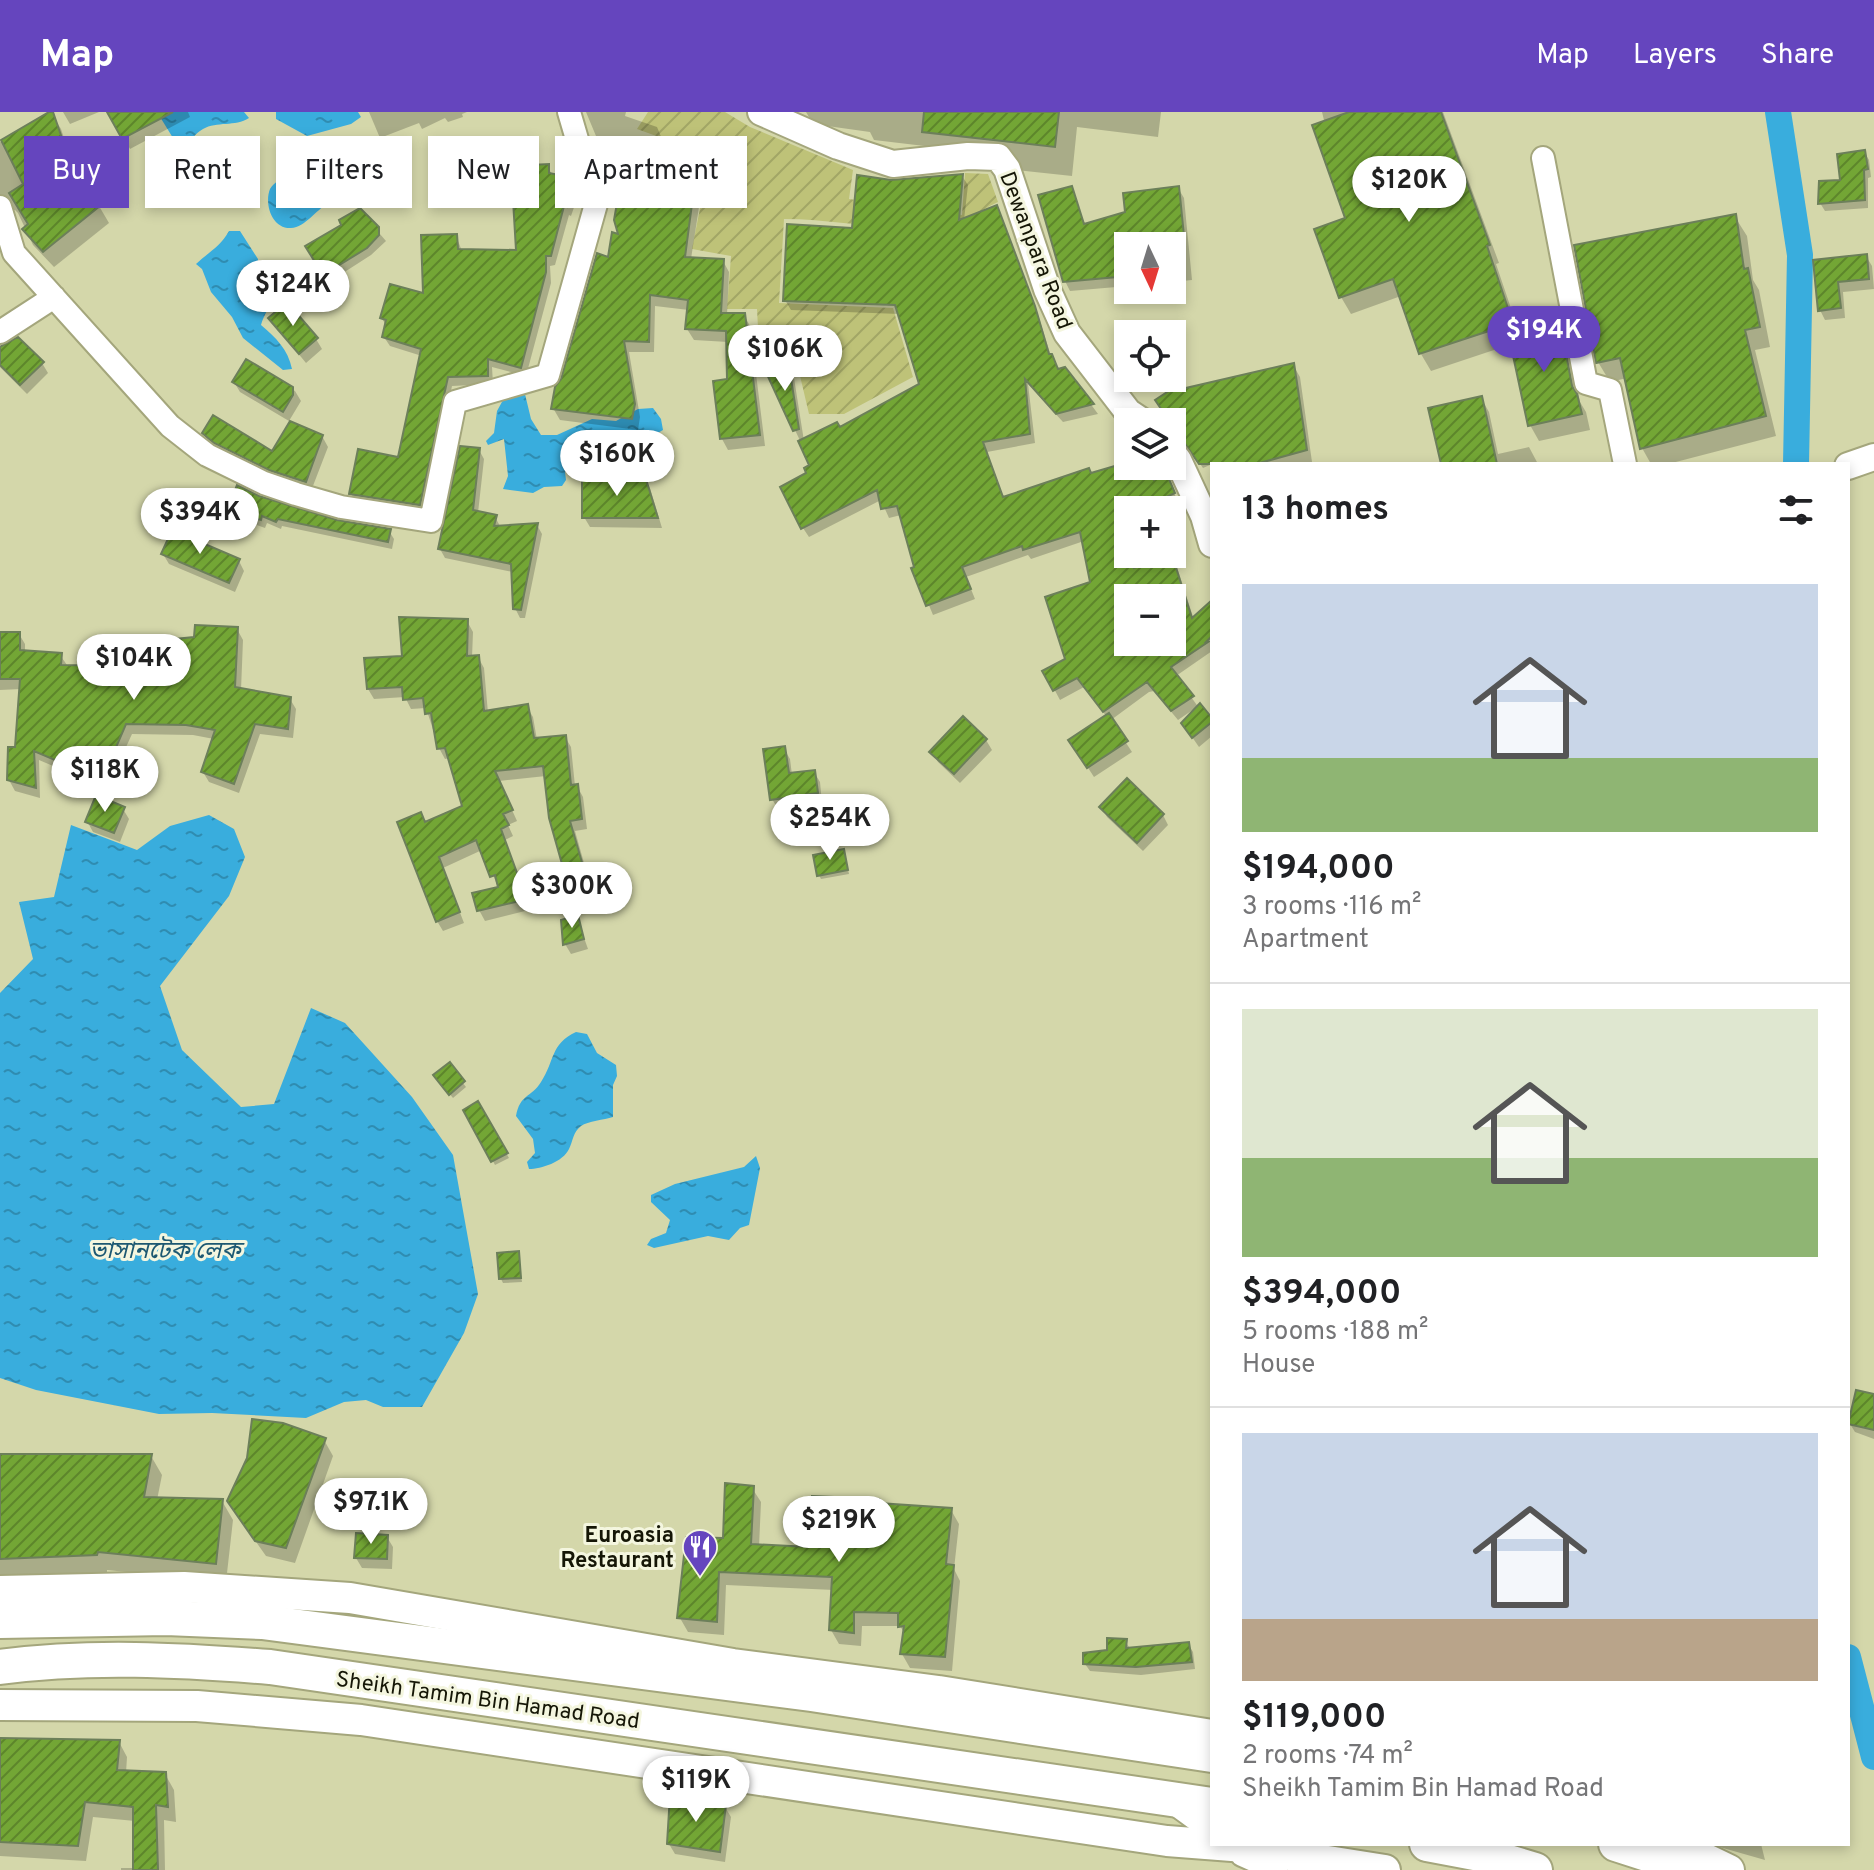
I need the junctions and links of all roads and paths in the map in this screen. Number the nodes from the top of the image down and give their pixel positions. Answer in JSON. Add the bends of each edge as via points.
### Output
{"nodes":[{"id":1,"x":569,"y":112,"type":"edge"},
{"id":2,"x":761,"y":112,"type":"edge"},
{"id":3,"x":1543,"y":158,"type":"dead end"},
{"id":4,"x":0,"y":207,"type":"edge"},
{"id":5,"x":54,"y":297,"type":"junction"},
{"id":6,"x":0,"y":332,"type":"edge"},
{"id":7,"x":1125,"y":408,"type":"edge"},
{"id":8,"x":1625,"y":462,"type":"edge"},
{"id":9,"x":1186,"y":477,"type":"edge"},
{"id":10,"x":1210,"y":537,"type":"edge"},
{"id":11,"x":0,"y":1591,"type":"edge"},
{"id":12,"x":0,"y":1621,"type":"edge"},
{"id":13,"x":4,"y":1670,"type":"edge"},
{"id":14,"x":0,"y":1705,"type":"edge"},
{"id":15,"x":1210,"y":1735,"type":"edge"},
{"id":16,"x":1210,"y":1755,"type":"edge"},
{"id":17,"x":1168,"y":1798,"type":"junction"},
{"id":18,"x":1210,"y":1805,"type":"edge"},
{"id":19,"x":1210,"y":1830,"type":"edge"},
{"id":20,"x":1210,"y":1841,"type":"edge"},
{"id":21,"x":1231,"y":1846,"type":"edge"},
{"id":22,"x":1252,"y":1846,"type":"edge"},
{"id":23,"x":1438,"y":1846,"type":"edge"},
{"id":24,"x":1622,"y":1846,"type":"edge"},
{"id":25,"x":1679,"y":1846,"type":"edge"},
{"id":26,"x":1276,"y":1870,"type":"edge"},
{"id":27,"x":1385,"y":1870,"type":"edge"},
{"id":28,"x":1535,"y":1870,"type":"edge"},
{"id":29,"x":1685,"y":1870,"type":"edge"},
{"id":30,"x":1729,"y":1870,"type":"edge"}],
"edges":[{"from":1,"to":5,"type":"street","via":[[596,204],[548,375],[455,402],[431,521],[296,494],[207,455],[170,426]]},
{"from":2,"to":7,"type":"street","name":"Dewanpara Road","via":[[893,164],[998,157],[1067,333]]},
{"from":3,"to":8,"type":"street","via":[[1586,383],[1610,390]]},
{"from":4,"to":5,"type":"street","via":[[14,253]]},
{"from":5,"to":6,"type":"street"},
{"from":9,"to":10,"type":"street"},
{"from":11,"to":15,"type":"main road","via":[[184,1587],[350,1598],[733,1664]]},
{"from":12,"to":16,"type":"main road","name":"Sheikh Tamim Bin Hamad Road","via":[[262,1622],[796,1692]]},
{"from":13,"to":17,"type":"main road","name":"Sheikh Tamim Bin Hamad Road","via":[[81,1660],[270,1667]]},
{"from":14,"to":20,"type":"main road","via":[[197,1706],[361,1720],[1167,1841]]},
{"from":17,"to":18,"type":"main road","name":"Sheikh Tamim Bin Hamad Road"},
{"from":17,"to":19,"type":"street"},
{"from":21,"to":26,"type":"street"},
{"from":22,"to":27,"type":"main road"},
{"from":23,"to":28,"type":"main road"},
{"from":24,"to":29,"type":"main road"},
{"from":25,"to":30,"type":"main road"}]}
